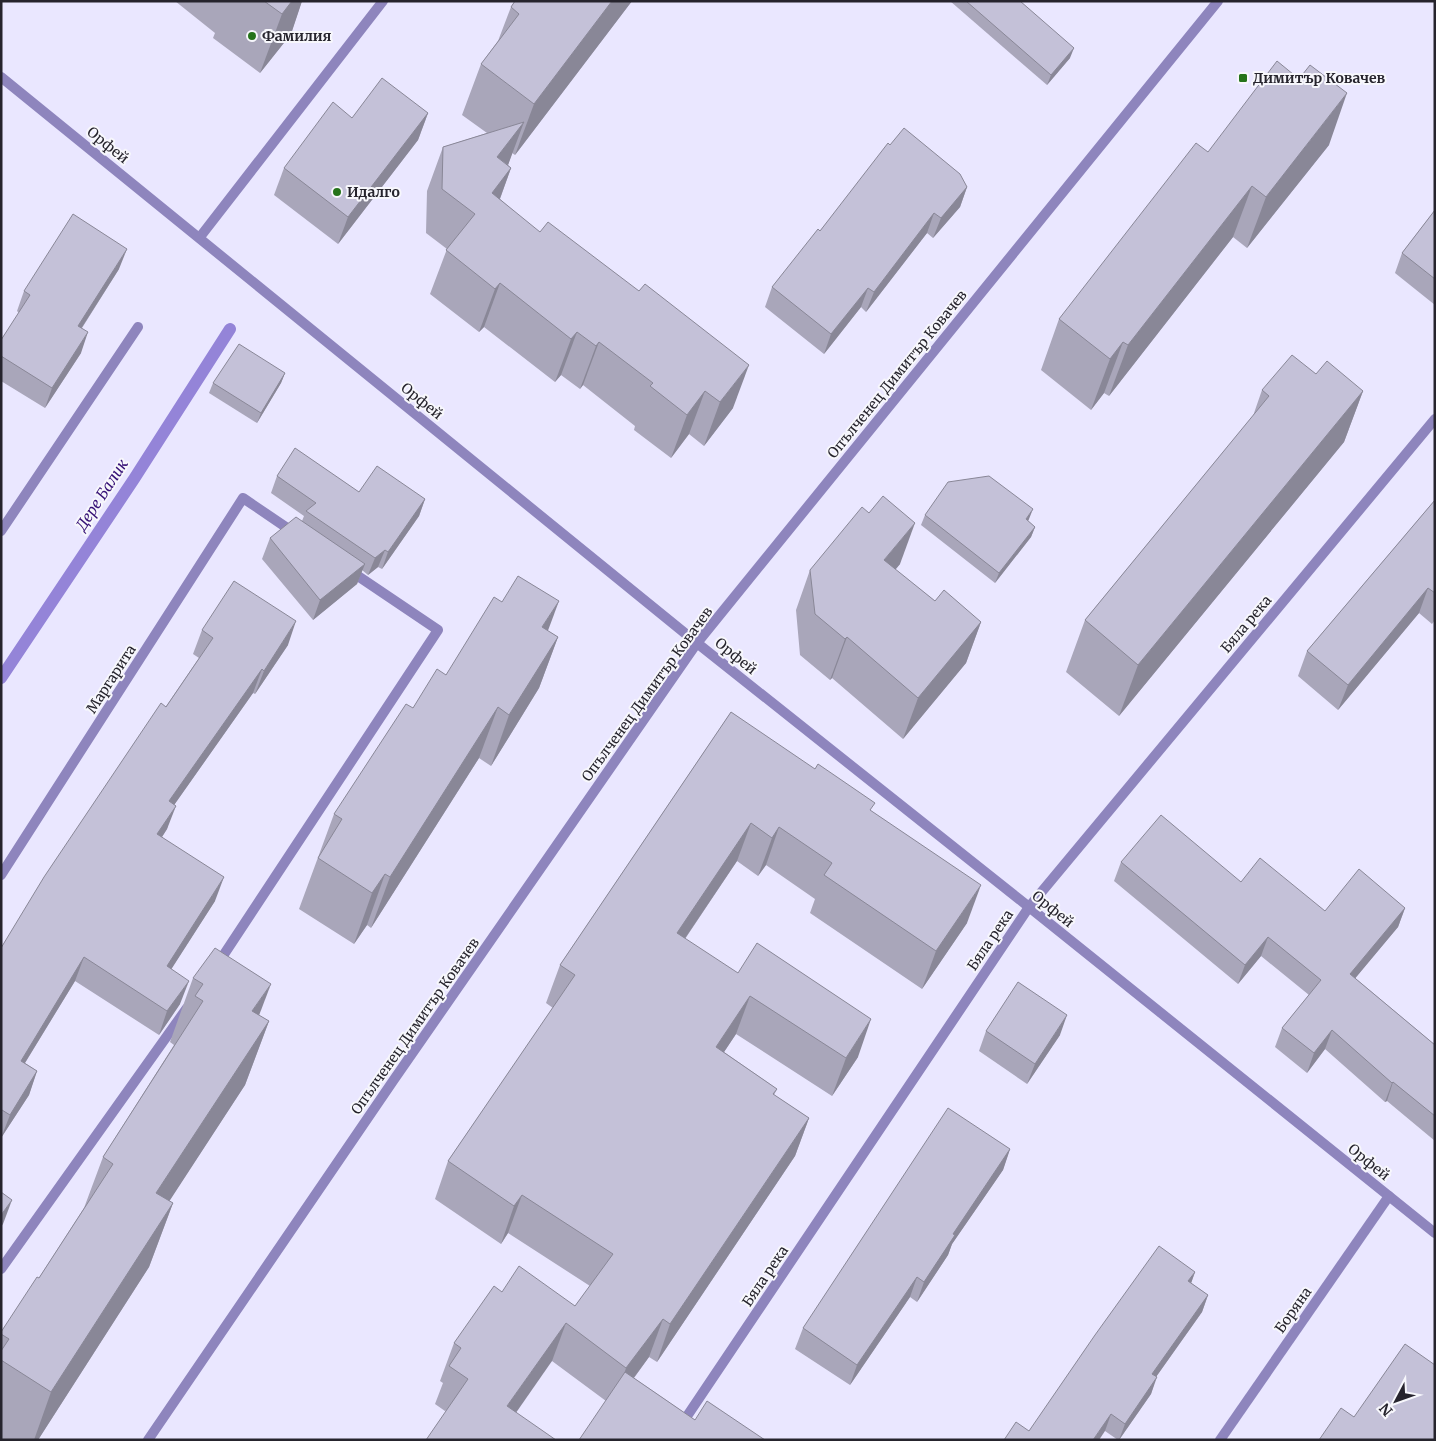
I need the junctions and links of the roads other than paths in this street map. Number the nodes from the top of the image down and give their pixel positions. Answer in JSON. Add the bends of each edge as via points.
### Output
{"nodes":[{"id":1,"x":383,"y":1,"type":"edge"},
{"id":2,"x":1218,"y":1,"type":"edge"},
{"id":3,"x":1,"y":77,"type":"edge"},
{"id":4,"x":200,"y":237,"type":"junction"},
{"id":5,"x":138,"y":327,"type":"dead end"},
{"id":6,"x":1435,"y":420,"type":"edge"},
{"id":7,"x":1,"y":531,"type":"edge"},
{"id":8,"x":308,"y":542,"type":"edge"},
{"id":9,"x":340,"y":564,"type":"edge"},
{"id":10,"x":697,"y":643,"type":"junction"},
{"id":11,"x":1,"y":875,"type":"edge"},
{"id":12,"x":1029,"y":907,"type":"junction"},
{"id":13,"x":213,"y":971,"type":"edge"},
{"id":14,"x":190,"y":1003,"type":"edge"},
{"id":15,"x":1389,"y":1196,"type":"junction"},
{"id":16,"x":1435,"y":1233,"type":"edge"},
{"id":17,"x":1,"y":1269,"type":"edge"},
{"id":18,"x":148,"y":1440,"type":"edge"},
{"id":19,"x":671,"y":1440,"type":"edge"},
{"id":20,"x":1220,"y":1440,"type":"edge"}],
"edges":[{"from":1,"to":4,"type":"street"},
{"from":2,"to":10,"type":"street","name":"Опълченец Димитър Ковачев"},
{"from":3,"to":4,"type":"street","name":"Орфей"},
{"from":4,"to":10,"type":"street","name":"Орфей"},
{"from":5,"to":7,"type":"street"},
{"from":6,"to":12,"type":"street","name":"Бяла река"},
{"from":8,"to":11,"type":"street","name":"Маргарита","via":[[243,498]]},
{"from":9,"to":13,"type":"street","via":[[438,630]]},
{"from":10,"to":12,"type":"street","name":"Орфей"},
{"from":10,"to":18,"type":"street","name":"Опълченец Димитър Ковачев"},
{"from":12,"to":15,"type":"street","name":"Орфей"},
{"from":12,"to":19,"type":"street","name":"Бяла река"},
{"from":14,"to":17,"type":"street"},
{"from":15,"to":16,"type":"street","name":"Орфей"},
{"from":15,"to":20,"type":"street","name":"Боряна"}]}
